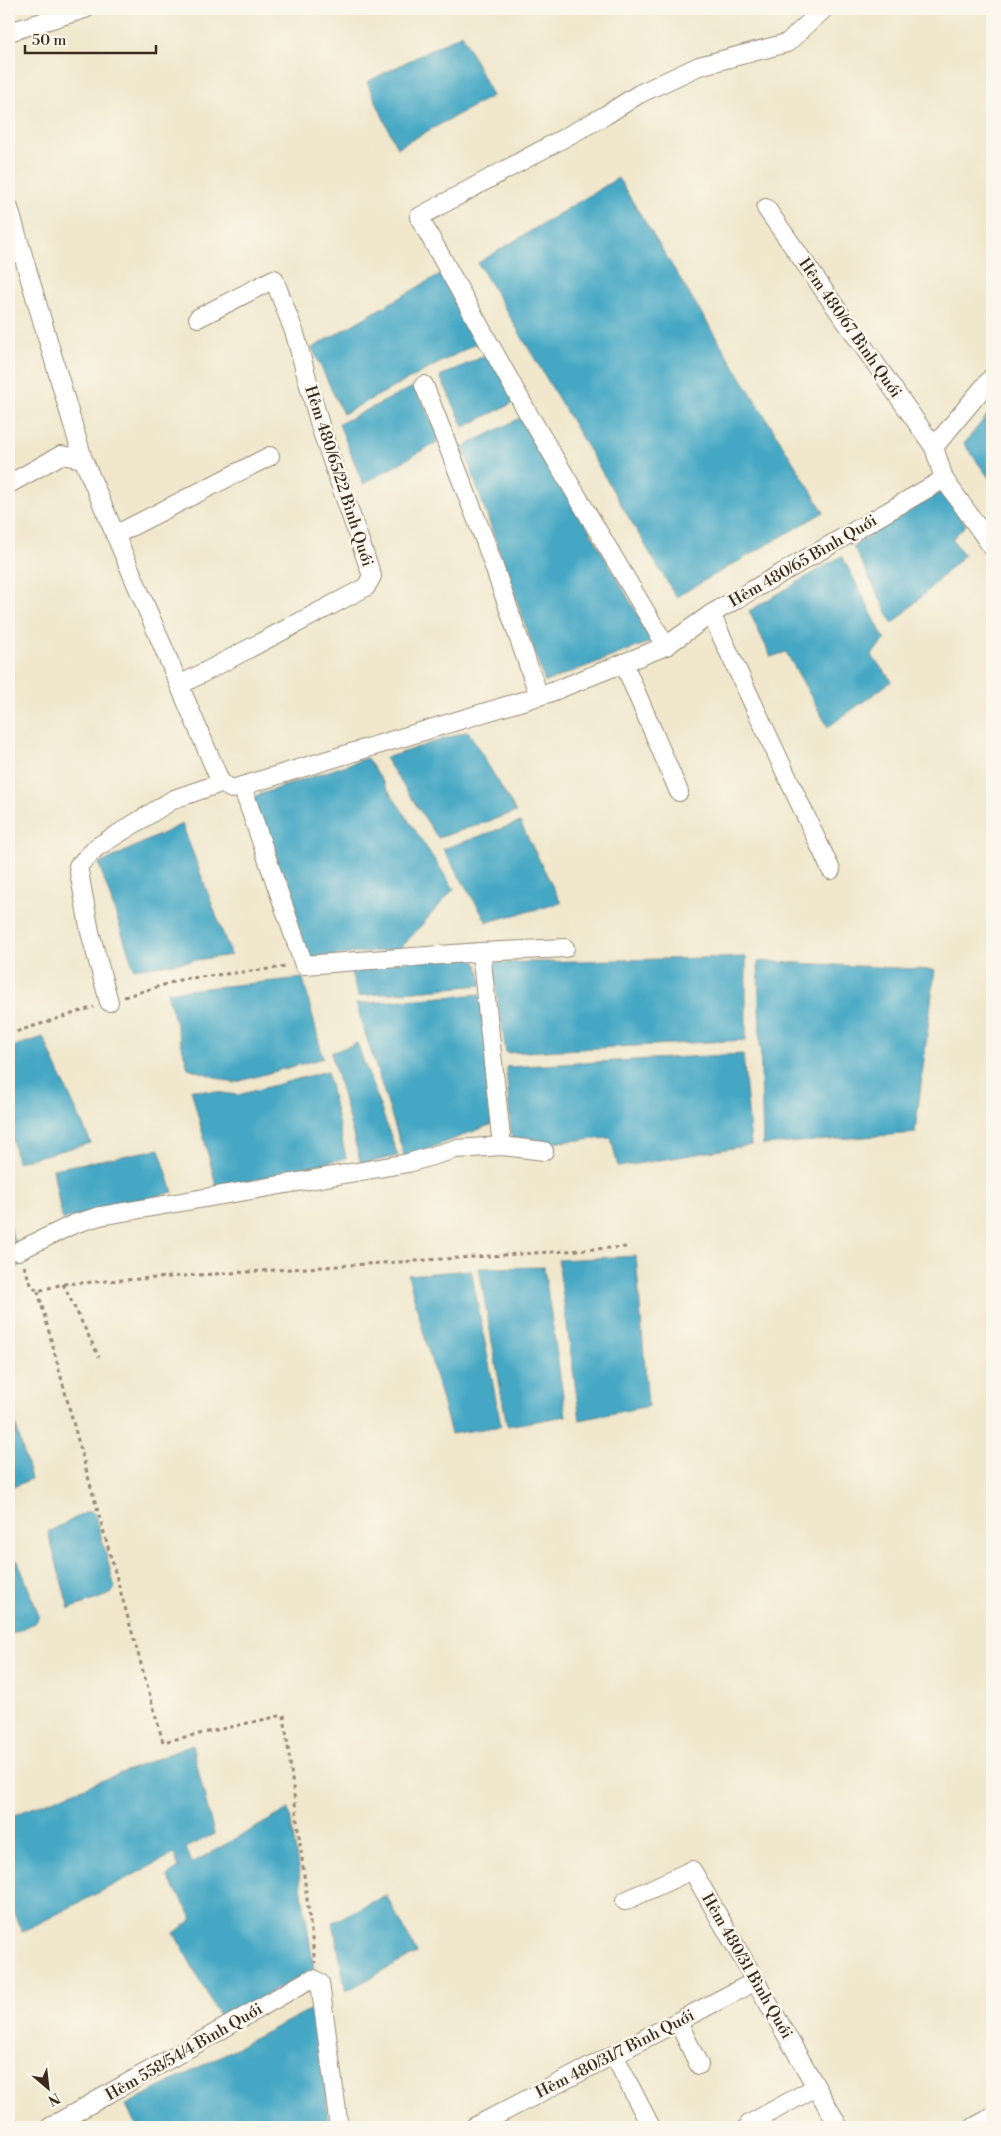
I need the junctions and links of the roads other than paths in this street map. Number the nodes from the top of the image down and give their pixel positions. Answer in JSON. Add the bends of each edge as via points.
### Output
{"nodes":[{"id":1,"x":85,"y":9,"type":"edge"},
{"id":2,"x":824,"y":9,"type":"edge"},
{"id":3,"x":9,"y":32,"type":"edge"},
{"id":4,"x":9,"y":208,"type":"edge"},
{"id":5,"x":766,"y":208,"type":"dead end"},
{"id":6,"x":198,"y":318,"type":"dead end"},
{"id":7,"x":992,"y":377,"type":"edge"},
{"id":8,"x":424,"y":385,"type":"dead end"},
{"id":9,"x":934,"y":447,"type":"junction"},
{"id":10,"x":270,"y":456,"type":"dead end"},
{"id":11,"x":83,"y":459,"type":"junction"},
{"id":12,"x":944,"y":479,"type":"junction"},
{"id":13,"x":9,"y":484,"type":"edge"},
{"id":14,"x":115,"y":535,"type":"junction"},
{"id":15,"x":992,"y":548,"type":"edge"},
{"id":16,"x":711,"y":614,"type":"junction"},
{"id":17,"x":666,"y":646,"type":"junction"},
{"id":18,"x":624,"y":664,"type":"junction"},
{"id":19,"x":180,"y":685,"type":"junction"},
{"id":20,"x":539,"y":696,"type":"junction"},
{"id":21,"x":221,"y":783,"type":"junction"},
{"id":22,"x":242,"y":786,"type":"junction"},
{"id":23,"x":680,"y":792,"type":"dead end"},
{"id":24,"x":832,"y":870,"type":"dead end"},
{"id":25,"x":565,"y":948,"type":"dead end"},
{"id":26,"x":481,"y":952,"type":"junction"},
{"id":27,"x":109,"y":1002,"type":"road end"},
{"id":28,"x":502,"y":1146,"type":"junction"},
{"id":29,"x":544,"y":1151,"type":"dead end"},
{"id":30,"x":18,"y":1251,"type":"road end"},
{"id":31,"x":625,"y":1901,"type":"dead end"},
{"id":32,"x":756,"y":1981,"type":"junction"},
{"id":33,"x":678,"y":2022,"type":"junction"},
{"id":34,"x":614,"y":2055,"type":"junction"},
{"id":35,"x":699,"y":2065,"type":"dead end"},
{"id":36,"x":816,"y":2087,"type":"junction"},
{"id":37,"x":992,"y":2117,"type":"edge"},
{"id":38,"x":749,"y":2124,"type":"dead end"},
{"id":39,"x":50,"y":2127,"type":"edge"},
{"id":40,"x":339,"y":2127,"type":"edge"},
{"id":41,"x":474,"y":2127,"type":"edge"},
{"id":42,"x":651,"y":2127,"type":"edge"},
{"id":43,"x":839,"y":2127,"type":"edge"},
{"id":44,"x":974,"y":2127,"type":"edge"}],
"edges":[{"from":1,"to":3,"type":"street"},
{"from":2,"to":17,"type":"street","via":[[787,43],[699,66],[639,94],[420,217],[529,414]]},
{"from":4,"to":11,"type":"street"},
{"from":5,"to":9,"type":"street","name":"Hẻm 480/67 Bình Quới"},
{"from":6,"to":19,"type":"street","name":"Hẻm 480/65/22 Bình Quới","via":[[274,279],[295,334],[321,429],[372,576],[366,587]]},
{"from":7,"to":9,"type":"street"},
{"from":8,"to":20,"type":"street"},
{"from":9,"to":12,"type":"street","name":"Hẻm 480/67 Bình Quới"},
{"from":10,"to":14,"type":"street"},
{"from":11,"to":13,"type":"street","via":[[61,455]]},
{"from":11,"to":14,"type":"street"},
{"from":12,"to":15,"type":"street","name":"Hẻm 480/67 Bình Quới"},
{"from":12,"to":16,"type":"street","name":"Hẻm 480/65 Bình Quới"},
{"from":14,"to":19,"type":"street"},
{"from":16,"to":17,"type":"street","name":"Hẻm 480/65 Bình Quới"},
{"from":16,"to":24,"type":"street"},
{"from":17,"to":18,"type":"street","name":"Hẻm 480/65 Bình Quới"},
{"from":18,"to":20,"type":"street","name":"Hẻm 480/65 Bình Quới"},
{"from":18,"to":23,"type":"street"},
{"from":19,"to":21,"type":"street"},
{"from":20,"to":22,"type":"street","name":"Hẻm 480/65 Bình Quới"},
{"from":21,"to":22,"type":"street","via":[[232,789]]},
{"from":21,"to":27,"type":"street","via":[[174,799],[97,847],[78,866],[90,932]]},
{"from":22,"to":26,"type":"street","via":[[304,965]]},
{"from":25,"to":26,"type":"street"},
{"from":26,"to":28,"type":"street"},
{"from":28,"to":29,"type":"street"},
{"from":28,"to":30,"type":"street","via":[[456,1149],[408,1163],[100,1216],[74,1224]]},
{"from":31,"to":32,"type":"street","name":"Hẻm 480/31 Bình Quới","via":[[692,1870]]},
{"from":32,"to":33,"type":"street","name":"Hẻm 480/31/7 Bình Quới"},
{"from":32,"to":36,"type":"street","name":"Hẻm 480/31 Bình Quới"},
{"from":33,"to":34,"type":"street","name":"Hẻm 480/31/7 Bình Quới"},
{"from":33,"to":35,"type":"street"},
{"from":34,"to":41,"type":"street","name":"Hẻm 480/31/7 Bình Quới"},
{"from":34,"to":42,"type":"street"},
{"from":36,"to":38,"type":"street"},
{"from":36,"to":43,"type":"street","name":"Hẻm 480/31 Bình Quới"},
{"from":37,"to":44,"type":"street"},
{"from":39,"to":40,"type":"street","name":"Hẻm 558/54/4 Bình Quới","via":[[309,1980],[318,1980],[320,1985]]}]}
